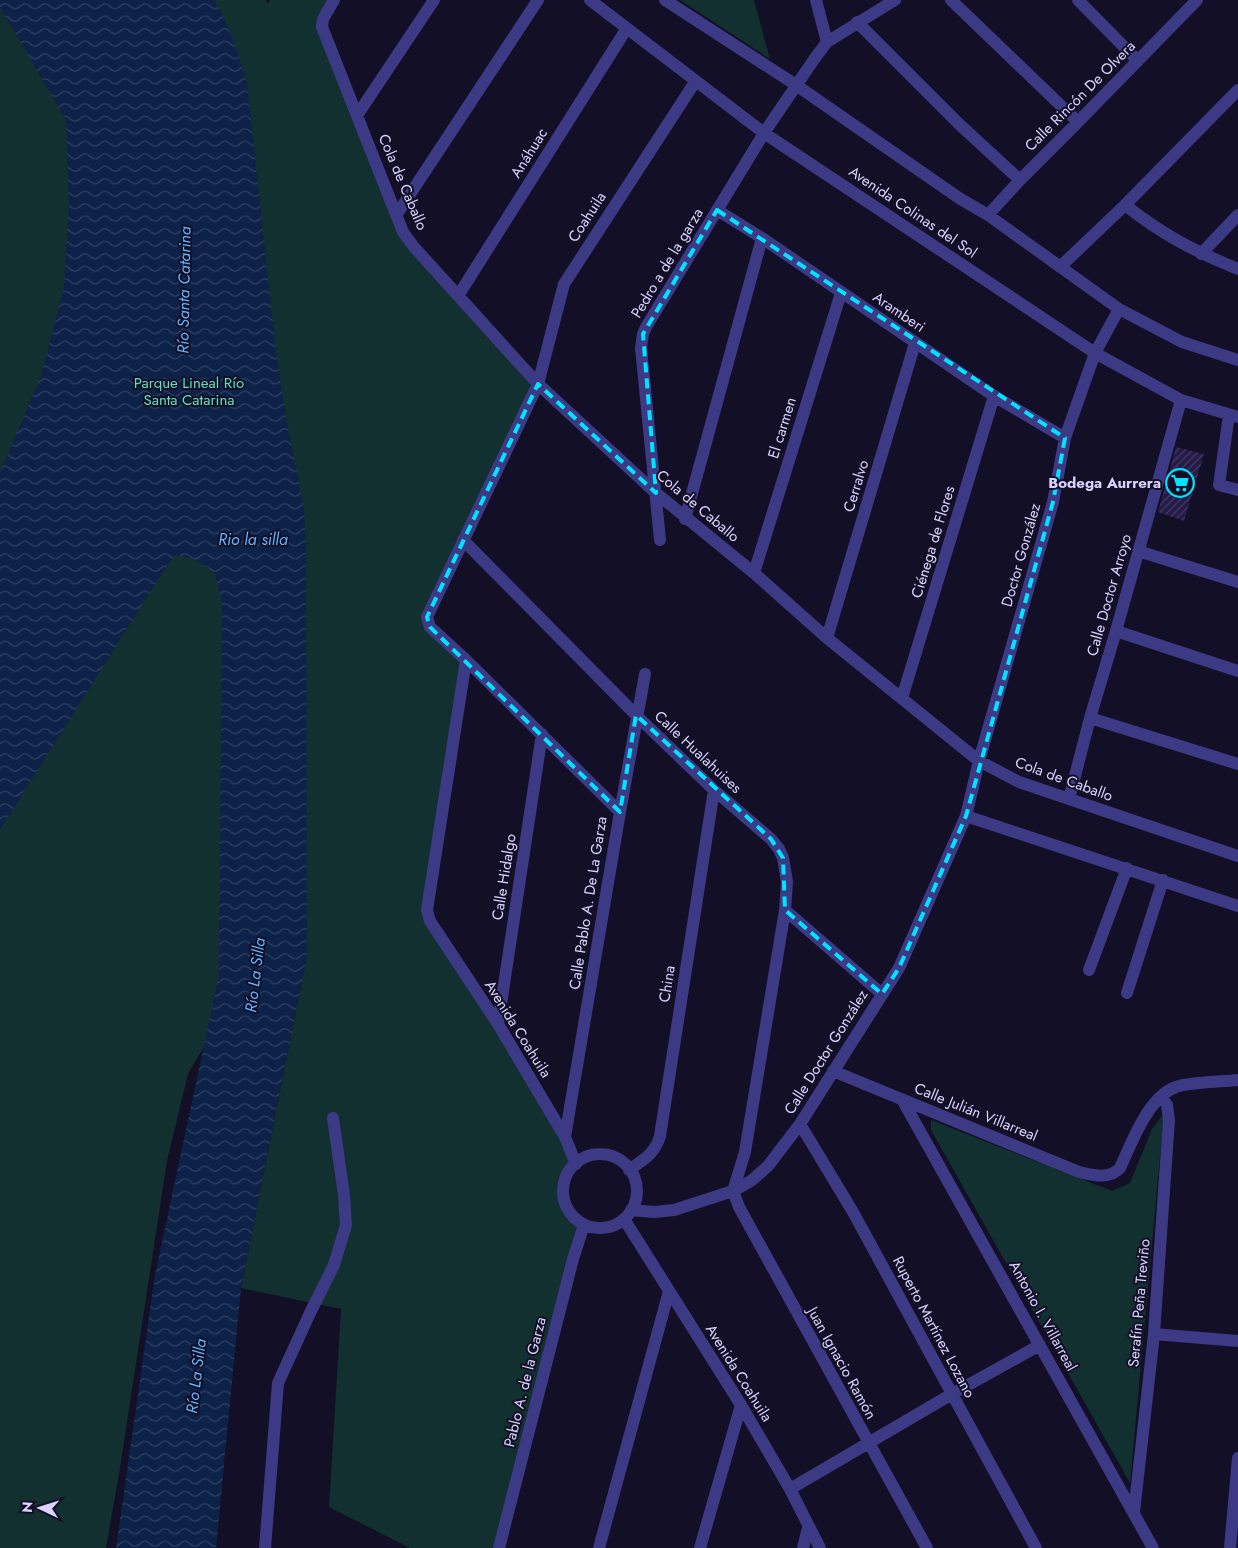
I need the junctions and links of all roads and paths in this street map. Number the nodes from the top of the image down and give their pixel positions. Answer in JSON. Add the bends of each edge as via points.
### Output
{"nodes":[{"id":1,"x":334,"y":0,"type":"edge"},
{"id":2,"x":434,"y":0,"type":"edge"},
{"id":3,"x":538,"y":0,"type":"edge"},
{"id":4,"x":590,"y":0,"type":"edge"},
{"id":5,"x":666,"y":0,"type":"edge"},
{"id":6,"x":816,"y":0,"type":"edge"},
{"id":7,"x":895,"y":0,"type":"edge"},
{"id":8,"x":951,"y":0,"type":"edge"},
{"id":9,"x":1078,"y":0,"type":"edge"},
{"id":10,"x":1197,"y":0,"type":"edge"},
{"id":11,"x":857,"y":22,"type":"junction"},
{"id":12,"x":627,"y":28,"type":"junction"},
{"id":13,"x":827,"y":42,"type":"junction"},
{"id":14,"x":1138,"y":61,"type":"junction"},
{"id":15,"x":695,"y":82,"type":"junction"},
{"id":16,"x":796,"y":85,"type":"junction"},
{"id":17,"x":1238,"y":90,"type":"edge"},
{"id":18,"x":358,"y":114,"type":"junction"},
{"id":19,"x":1078,"y":122,"type":"junction"},
{"id":20,"x":764,"y":133,"type":"junction"},
{"id":21,"x":1020,"y":180,"type":"junction"},
{"id":22,"x":1125,"y":205,"type":"junction"},
{"id":23,"x":717,"y":210,"type":"junction"},
{"id":24,"x":397,"y":214,"type":"junction"},
{"id":25,"x":988,"y":215,"type":"junction"},
{"id":26,"x":1238,"y":215,"type":"edge"},
{"id":27,"x":762,"y":238,"type":"junction"},
{"id":28,"x":1201,"y":254,"type":"junction"},
{"id":29,"x":1060,"y":267,"type":"junction"},
{"id":30,"x":1238,"y":269,"type":"edge"},
{"id":31,"x":841,"y":293,"type":"junction"},
{"id":32,"x":458,"y":296,"type":"junction"},
{"id":33,"x":1119,"y":308,"type":"junction"},
{"id":34,"x":915,"y":343,"type":"junction"},
{"id":35,"x":1095,"y":353,"type":"junction"},
{"id":36,"x":1238,"y":360,"type":"edge"},
{"id":37,"x":538,"y":384,"type":"junction"},
{"id":38,"x":994,"y":396,"type":"junction"},
{"id":39,"x":1181,"y":400,"type":"junction"},
{"id":40,"x":1234,"y":416,"type":"edge"},
{"id":41,"x":1065,"y":438,"type":"junction"},
{"id":42,"x":1238,"y":490,"type":"edge"},
{"id":43,"x":656,"y":493,"type":"junction"},
{"id":44,"x":685,"y":519,"type":"junction"},
{"id":45,"x":463,"y":540,"type":"junction"},
{"id":46,"x":660,"y":540,"type":"dead end"},
{"id":47,"x":1138,"y":551,"type":"junction"},
{"id":48,"x":754,"y":573,"type":"junction"},
{"id":49,"x":1238,"y":582,"type":"edge"},
{"id":50,"x":1116,"y":632,"type":"junction"},
{"id":51,"x":827,"y":638,"type":"junction"},
{"id":52,"x":466,"y":660,"type":"junction"},
{"id":53,"x":1238,"y":671,"type":"edge"},
{"id":54,"x":645,"y":674,"type":"dead end"},
{"id":55,"x":902,"y":698,"type":"junction"},
{"id":56,"x":636,"y":716,"type":"junction"},
{"id":57,"x":1090,"y":718,"type":"junction"},
{"id":58,"x":542,"y":734,"type":"junction"},
{"id":59,"x":979,"y":760,"type":"junction"},
{"id":60,"x":1238,"y":764,"type":"edge"},
{"id":61,"x":714,"y":790,"type":"junction"},
{"id":62,"x":1069,"y":799,"type":"junction"},
{"id":63,"x":620,"y":812,"type":"junction"},
{"id":64,"x":966,"y":816,"type":"junction"},
{"id":65,"x":1238,"y":856,"type":"edge"},
{"id":66,"x":1126,"y":868,"type":"junction"},
{"id":67,"x":1163,"y":880,"type":"junction"},
{"id":68,"x":1238,"y":906,"type":"edge"},
{"id":69,"x":784,"y":910,"type":"junction"},
{"id":70,"x":1089,"y":970,"type":"dead end"},
{"id":71,"x":1127,"y":993,"type":"dead end"},
{"id":72,"x":882,"y":994,"type":"junction"},
{"id":73,"x":498,"y":1024,"type":"junction"},
{"id":74,"x":833,"y":1071,"type":"junction"},
{"id":75,"x":1238,"y":1080,"type":"edge"},
{"id":76,"x":1161,"y":1097,"type":"junction"},
{"id":77,"x":903,"y":1101,"type":"junction"},
{"id":78,"x":333,"y":1118,"type":"dead end"},
{"id":79,"x":800,"y":1124,"type":"junction"},
{"id":80,"x":565,"y":1137,"type":"junction"},
{"id":81,"x":576,"y":1164,"type":"junction"},
{"id":82,"x":629,"y":1170,"type":"junction"},
{"id":83,"x":733,"y":1191,"type":"junction"},
{"id":84,"x":628,"y":1215,"type":"junction"},
{"id":85,"x":584,"y":1225,"type":"junction"},
{"id":86,"x":669,"y":1291,"type":"junction"},
{"id":87,"x":1154,"y":1334,"type":"junction"},
{"id":88,"x":1238,"y":1341,"type":"edge"},
{"id":89,"x":1040,"y":1345,"type":"junction"},
{"id":90,"x":952,"y":1394,"type":"junction"},
{"id":91,"x":741,"y":1405,"type":"junction"},
{"id":92,"x":868,"y":1444,"type":"junction"},
{"id":93,"x":1238,"y":1458,"type":"edge"},
{"id":94,"x":790,"y":1490,"type":"junction"},
{"id":95,"x":1134,"y":1512,"type":"junction"},
{"id":96,"x":808,"y":1528,"type":"junction"},
{"id":97,"x":265,"y":1548,"type":"edge"},
{"id":98,"x":499,"y":1548,"type":"edge"},
{"id":99,"x":599,"y":1548,"type":"edge"},
{"id":100,"x":700,"y":1548,"type":"edge"},
{"id":101,"x":803,"y":1548,"type":"edge"},
{"id":102,"x":820,"y":1548,"type":"edge"},
{"id":103,"x":927,"y":1548,"type":"edge"},
{"id":104,"x":1036,"y":1548,"type":"edge"},
{"id":105,"x":1153,"y":1548,"type":"edge"},
{"id":106,"x":1230,"y":1548,"type":"edge"}],
"edges":[{"from":1,"to":18,"type":"street","name":"Cola de Caballo","via":[[322,27]]},
{"from":2,"to":18,"type":"street"},
{"from":3,"to":24,"type":"street"},
{"from":4,"to":12,"type":"street","name":"Avenida Colinas del Sol"},
{"from":5,"to":16,"type":"street"},
{"from":6,"to":13,"type":"street"},
{"from":7,"to":11,"type":"street"},
{"from":8,"to":19,"type":"street"},
{"from":9,"to":14,"type":"street"},
{"from":10,"to":14,"type":"street","name":"Calle Rincón De Olvera"},
{"from":11,"to":13,"type":"street"},
{"from":11,"to":21,"type":"street"},
{"from":12,"to":15,"type":"street","name":"Avenida Colinas del Sol"},
{"from":12,"to":32,"type":"street","name":"Anáhuac"},
{"from":13,"to":16,"type":"street","name":"Pedro a de la garza"},
{"from":14,"to":19,"type":"street","name":"Calle Rincón De Olvera"},
{"from":15,"to":20,"type":"street","name":"Avenida Colinas del Sol"},
{"from":15,"to":37,"type":"street","name":"Coahuila","via":[[564,284]]},
{"from":16,"to":20,"type":"street","name":"Pedro a de la garza"},
{"from":16,"to":25,"type":"street"},
{"from":17,"to":22,"type":"street"},
{"from":18,"to":24,"type":"street","name":"Cola de Caballo"},
{"from":19,"to":21,"type":"street","name":"Calle Rincón De Olvera"},
{"from":20,"to":23,"type":"street","name":"Pedro a de la garza"},
{"from":20,"to":35,"type":"street","name":"Avenida Colinas del Sol"},
{"from":21,"to":25,"type":"street","name":"Calle Rincón De Olvera"},
{"from":22,"to":28,"type":"street","via":[[1148,223]]},
{"from":22,"to":29,"type":"street"},
{"from":23,"to":27,"type":"street","name":"Aramberi"},
{"from":23,"to":43,"type":"street","name":"Pedro a de la garza","via":[[643,334]]},
{"from":24,"to":32,"type":"street","name":"Cola de Caballo","via":[[403,232],[414,247]]},
{"from":25,"to":29,"type":"street"},
{"from":26,"to":28,"type":"street"},
{"from":27,"to":31,"type":"street","name":"Aramberi"},
{"from":27,"to":44,"type":"street"},
{"from":28,"to":30,"type":"street"},
{"from":29,"to":33,"type":"street"},
{"from":31,"to":34,"type":"street","name":"Aramberi"},
{"from":31,"to":48,"type":"street","name":"El carmen"},
{"from":32,"to":37,"type":"street","name":"Cola de Caballo"},
{"from":33,"to":35,"type":"street","name":"Doctor González"},
{"from":33,"to":36,"type":"street","via":[[1182,342]]},
{"from":34,"to":38,"type":"street","name":"Aramberi"},
{"from":34,"to":51,"type":"street","name":"Cerralvo"},
{"from":35,"to":39,"type":"street","name":"Avenida Colinas del Sol"},
{"from":35,"to":41,"type":"street","name":"Doctor González"},
{"from":37,"to":43,"type":"street","name":"Cola de Caballo"},
{"from":37,"to":45,"type":"street","name":"Coahuila"},
{"from":38,"to":41,"type":"street","name":"Aramberi"},
{"from":38,"to":55,"type":"street","name":"Ciénega de Flores"},
{"from":39,"to":40,"type":"street","name":"Avenida Colinas del Sol"},
{"from":39,"to":47,"type":"street","name":"Calle Doctor Arroyo"},
{"from":40,"to":42,"type":"street","via":[[1219,485]]},
{"from":41,"to":59,"type":"street","name":"Doctor González","via":[[1053,502]]},
{"from":43,"to":44,"type":"street","name":"Cola de Caballo"},
{"from":43,"to":46,"type":"street","name":"Pedro a de la garza"},
{"from":44,"to":48,"type":"street","name":"Cola de Caballo"},
{"from":45,"to":52,"type":"street","name":"Coahuila","via":[[428,612],[427,621]]},
{"from":45,"to":56,"type":"street","name":"Calle Hualahuises"},
{"from":47,"to":49,"type":"street"},
{"from":47,"to":50,"type":"street","name":"Calle Doctor Arroyo"},
{"from":48,"to":51,"type":"street","name":"Cola de Caballo"},
{"from":50,"to":53,"type":"street"},
{"from":50,"to":57,"type":"street","name":"Calle Doctor Arroyo"},
{"from":51,"to":55,"type":"street","name":"Cola de Caballo"},
{"from":52,"to":58,"type":"street"},
{"from":52,"to":73,"type":"street","name":"Avenida Coahuila","via":[[426,906],[427,914]]},
{"from":54,"to":56,"type":"street","name":"Calle Pablo A. De La Garza"},
{"from":55,"to":59,"type":"street","name":"Cola de Caballo"},
{"from":56,"to":61,"type":"street","name":"Calle Hualahuises"},
{"from":56,"to":63,"type":"street","name":"Calle Pablo A. De La Garza"},
{"from":57,"to":60,"type":"street"},
{"from":57,"to":62,"type":"street","name":"Calle Doctor Arroyo"},
{"from":58,"to":63,"type":"street"},
{"from":58,"to":73,"type":"street","name":"Calle Hidalgo"},
{"from":59,"to":62,"type":"street","name":"Cola de Caballo","via":[[1019,782]]},
{"from":59,"to":64,"type":"street","name":"Doctor González"},
{"from":61,"to":69,"type":"street","name":"Calle Hualahuises","via":[[771,839],[779,850],[786,882]]},
{"from":61,"to":82,"type":"street","name":"China","via":[[660,1136],[651,1154]]},
{"from":62,"to":65,"type":"street","name":"Cola de Caballo"},
{"from":63,"to":80,"type":"street","name":"Calle Pablo A. De La Garza"},
{"from":64,"to":66,"type":"street"},
{"from":64,"to":72,"type":"street","name":"Calle Doctor González","via":[[899,968]]},
{"from":66,"to":67,"type":"street"},
{"from":66,"to":70,"type":"street"},
{"from":67,"to":68,"type":"street"},
{"from":67,"to":71,"type":"street"},
{"from":69,"to":72,"type":"street"},
{"from":69,"to":83,"type":"street","name":"Calle Hualahuises","via":[[745,1152]]},
{"from":72,"to":74,"type":"street","name":"Calle Doctor González"},
{"from":73,"to":80,"type":"street","name":"Avenida Coahuila"},
{"from":74,"to":77,"type":"street","name":"Calle Julián Villarreal"},
{"from":74,"to":79,"type":"street","name":"Calle Doctor González"},
{"from":75,"to":76,"type":"street","via":[[1174,1087]]},
{"from":76,"to":77,"type":"street","name":"Calle Julián Villarreal","via":[[1143,1119],[1120,1168],[1108,1175],[1079,1172]]},
{"from":76,"to":87,"type":"street","name":"Serafín Peña Treviño","via":[[1167,1105],[1169,1120]]},
{"from":77,"to":89,"type":"street","name":"Antonio I. Villarreal"},
{"from":78,"to":97,"type":"street","via":[[346,1225],[334,1265],[278,1383]]},
{"from":79,"to":83,"type":"street","name":"Calle Doctor González","via":[[768,1166]]},
{"from":79,"to":90,"type":"street","name":"Ruperto Martínez Lozano","via":[[853,1212]]},
{"from":80,"to":81,"type":"street","name":"Avenida Coahuila"},
{"from":81,"to":82,"type":"street","via":[[594,1155],[607,1155],[620,1160]]},
{"from":81,"to":85,"type":"street","via":[[565,1180],[565,1200],[570,1212]]},
{"from":82,"to":84,"type":"street","via":[[637,1193]]},
{"from":83,"to":84,"type":"street","name":"Calle Doctor González","via":[[674,1210]]},
{"from":83,"to":92,"type":"street","name":"Juan Ignacio Ramón","via":[[738,1207]]},
{"from":84,"to":85,"type":"street","via":[[614,1226]]},
{"from":84,"to":86,"type":"street","name":"Avenida Coahuila"},
{"from":85,"to":98,"type":"street","name":"Pablo A. de la Garza","via":[[572,1259]]},
{"from":86,"to":91,"type":"street","name":"Avenida Coahuila"},
{"from":86,"to":99,"type":"street"},
{"from":87,"to":88,"type":"street"},
{"from":87,"to":95,"type":"street","name":"Serafín Peña Treviño"},
{"from":89,"to":90,"type":"street"},
{"from":89,"to":95,"type":"street","name":"Antonio I. Villarreal"},
{"from":90,"to":92,"type":"street"},
{"from":90,"to":104,"type":"street","name":"Ruperto Martínez Lozano"},
{"from":91,"to":94,"type":"street","name":"Avenida Coahuila"},
{"from":91,"to":100,"type":"street"},
{"from":92,"to":94,"type":"street"},
{"from":92,"to":103,"type":"street","name":"Juan Ignacio Ramón"},
{"from":93,"to":106,"type":"street"},
{"from":94,"to":96,"type":"street","name":"Avenida Coahuila"},
{"from":95,"to":105,"type":"street","name":"Antonio I. Villarreal"},
{"from":96,"to":101,"type":"street"},
{"from":96,"to":102,"type":"street","name":"Avenida Coahuila"}]}
